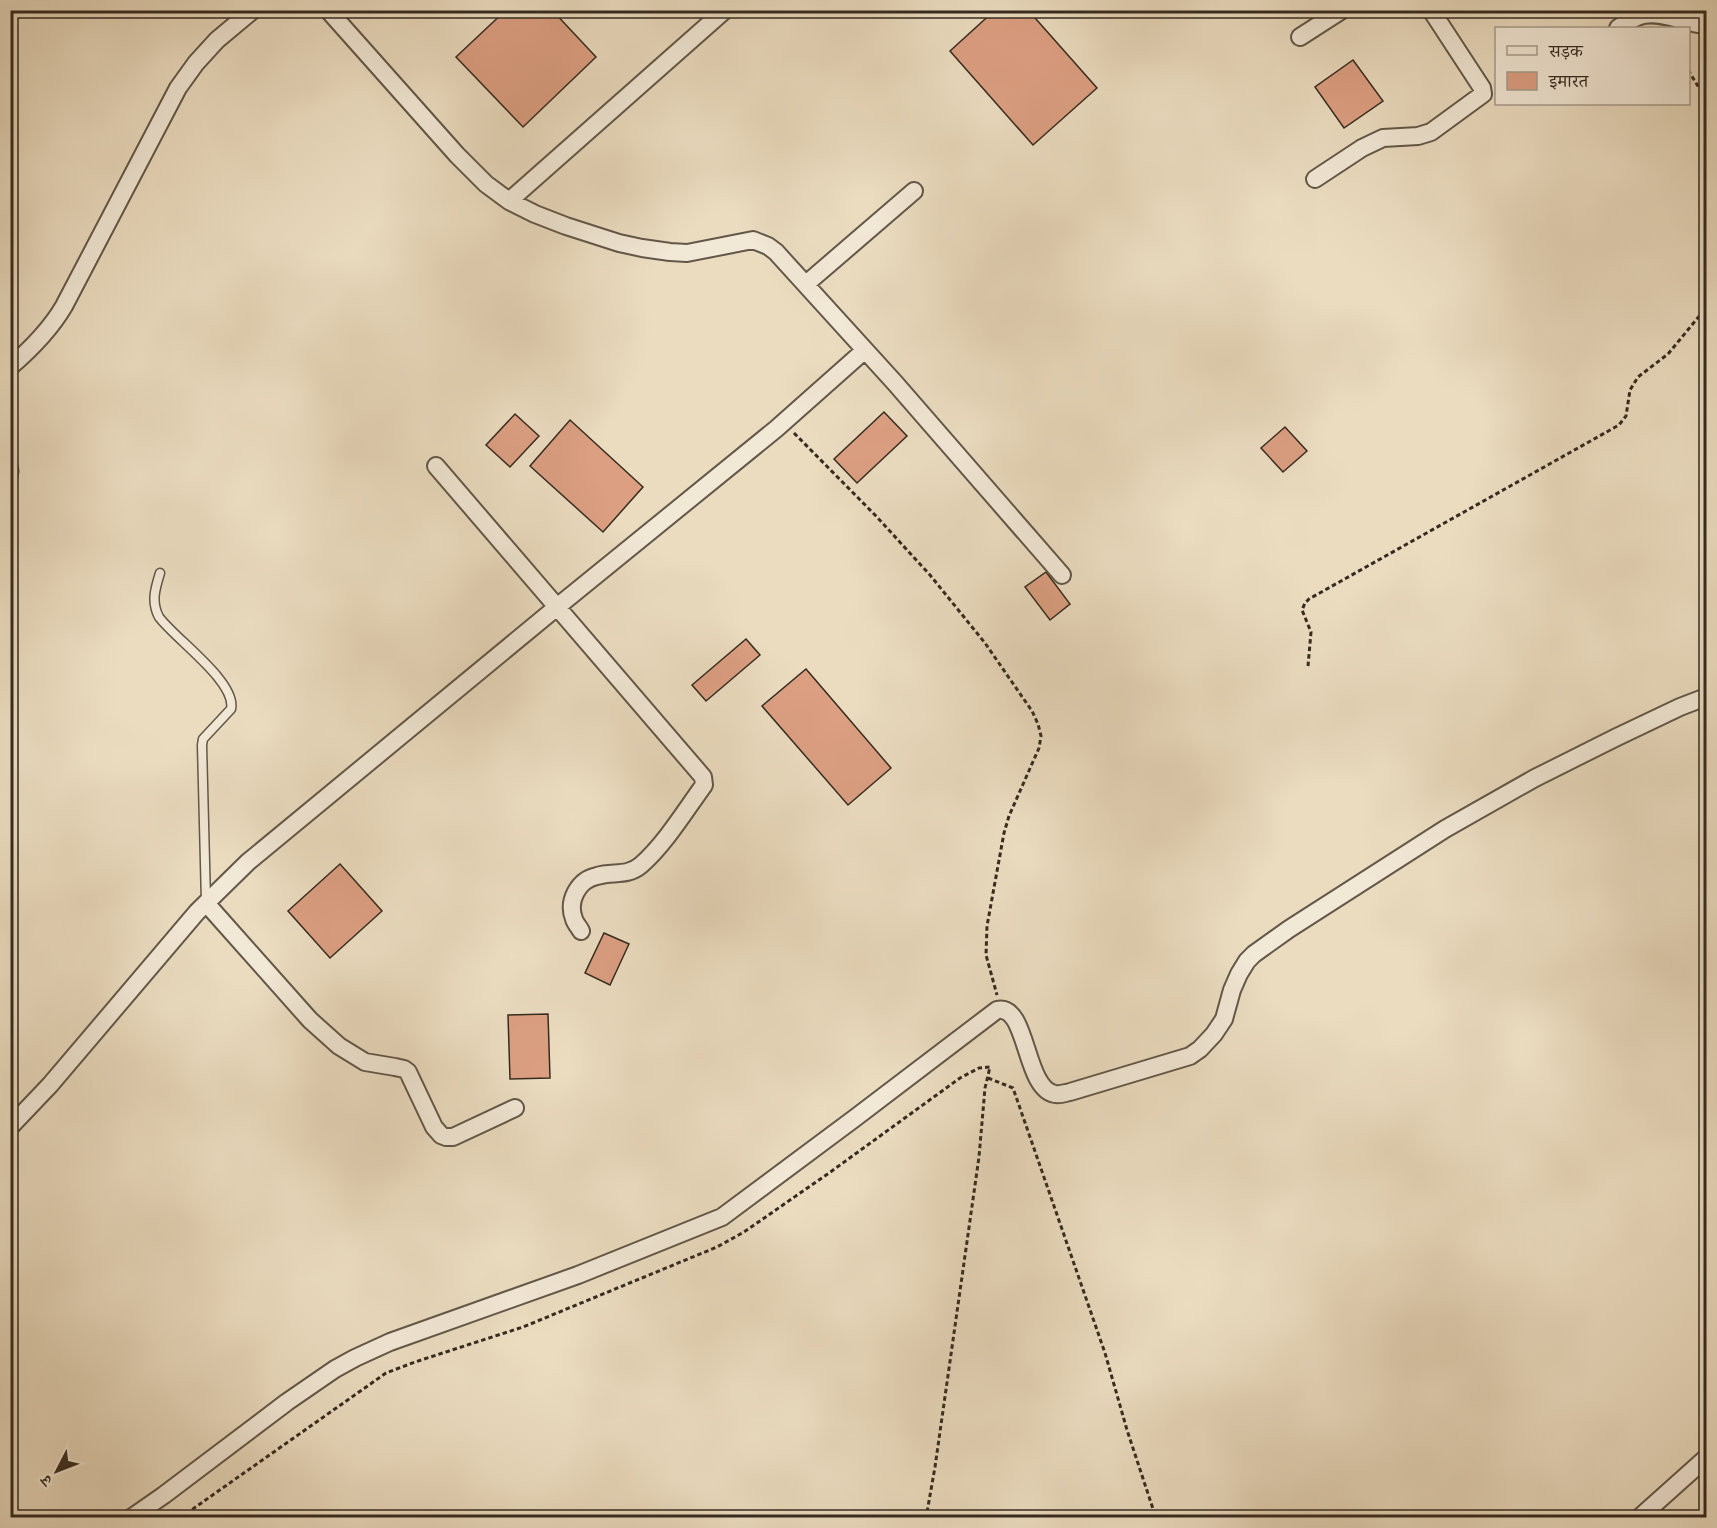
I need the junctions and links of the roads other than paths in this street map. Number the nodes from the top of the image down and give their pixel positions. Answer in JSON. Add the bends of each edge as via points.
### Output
{"nodes":[{"id":1,"x":253,"y":10,"type":"edge"},
{"id":2,"x":328,"y":10,"type":"edge"},
{"id":3,"x":725,"y":10,"type":"edge"},
{"id":4,"x":1342,"y":10,"type":"edge"},
{"id":5,"x":1431,"y":10,"type":"edge"},
{"id":6,"x":1707,"y":25,"type":"edge"},
{"id":7,"x":1620,"y":27,"type":"edge"},
{"id":8,"x":1300,"y":37,"type":"dead end"},
{"id":9,"x":1490,"y":92,"type":"edge"},
{"id":10,"x":1315,"y":179,"type":"dead end"},
{"id":11,"x":914,"y":191,"type":"dead end"},
{"id":12,"x":509,"y":201,"type":"junction"},
{"id":13,"x":806,"y":284,"type":"junction"},
{"id":14,"x":865,"y":350,"type":"junction"},
{"id":15,"x":10,"y":367,"type":"edge"},
{"id":16,"x":10,"y":449,"type":"edge"},
{"id":17,"x":436,"y":466,"type":"dead end"},
{"id":18,"x":10,"y":495,"type":"edge"},
{"id":19,"x":160,"y":573,"type":"dead end"},
{"id":20,"x":1062,"y":575,"type":"dead end"},
{"id":21,"x":557,"y":607,"type":"junction"},
{"id":22,"x":1707,"y":697,"type":"edge"},
{"id":23,"x":206,"y":903,"type":"junction"},
{"id":24,"x":581,"y":931,"type":"dead end"},
{"id":25,"x":515,"y":1108,"type":"dead end"},
{"id":26,"x":10,"y":1127,"type":"edge"},
{"id":27,"x":1707,"y":1458,"type":"edge"},
{"id":28,"x":131,"y":1518,"type":"edge"},
{"id":29,"x":1639,"y":1518,"type":"edge"}],
"edges":[{"from":1,"to":15,"type":"street","via":[[217,40],[178,88],[56,320]]},
{"from":2,"to":12,"type":"street","via":[[457,156]]},
{"from":3,"to":12,"type":"street"},
{"from":4,"to":8,"type":"street"},
{"from":5,"to":9,"type":"street"},
{"from":6,"to":7,"type":"street","via":[[1652,14],[1636,17]]},
{"from":9,"to":10,"type":"street","via":[[1425,134],[1383,138]]},
{"from":11,"to":13,"type":"street"},
{"from":12,"to":13,"type":"street","via":[[566,226],[619,243],[670,252],[703,251],[759,241],[776,252]]},
{"from":13,"to":14,"type":"street"},
{"from":14,"to":20,"type":"street"},
{"from":14,"to":21,"type":"street","via":[[783,423]]},
{"from":16,"to":18,"type":"lane","via":[[14,471]]},
{"from":17,"to":21,"type":"street"},
{"from":19,"to":23,"type":"lane","via":[[154,600],[159,617],[218,677],[232,701],[231,709],[202,745]]},
{"from":21,"to":23,"type":"street","via":[[248,862]]},
{"from":21,"to":24,"type":"street","via":[[697,768],[704,781],[657,849],[641,865],[625,874],[592,877],[580,886],[572,908]]},
{"from":22,"to":28,"type":"street","via":[[1526,783],[1445,829],[1289,929],[1247,961],[1232,990],[1224,1019],[1190,1056],[1054,1094],[1037,1077],[1011,1015],[1003,1009],[993,1012],[722,1217],[355,1358],[287,1402]]},
{"from":23,"to":25,"type":"street","via":[[310,1020],[339,1046],[365,1062],[408,1072],[441,1135],[453,1137]]},
{"from":23,"to":26,"type":"street"},
{"from":27,"to":29,"type":"street"}]}
